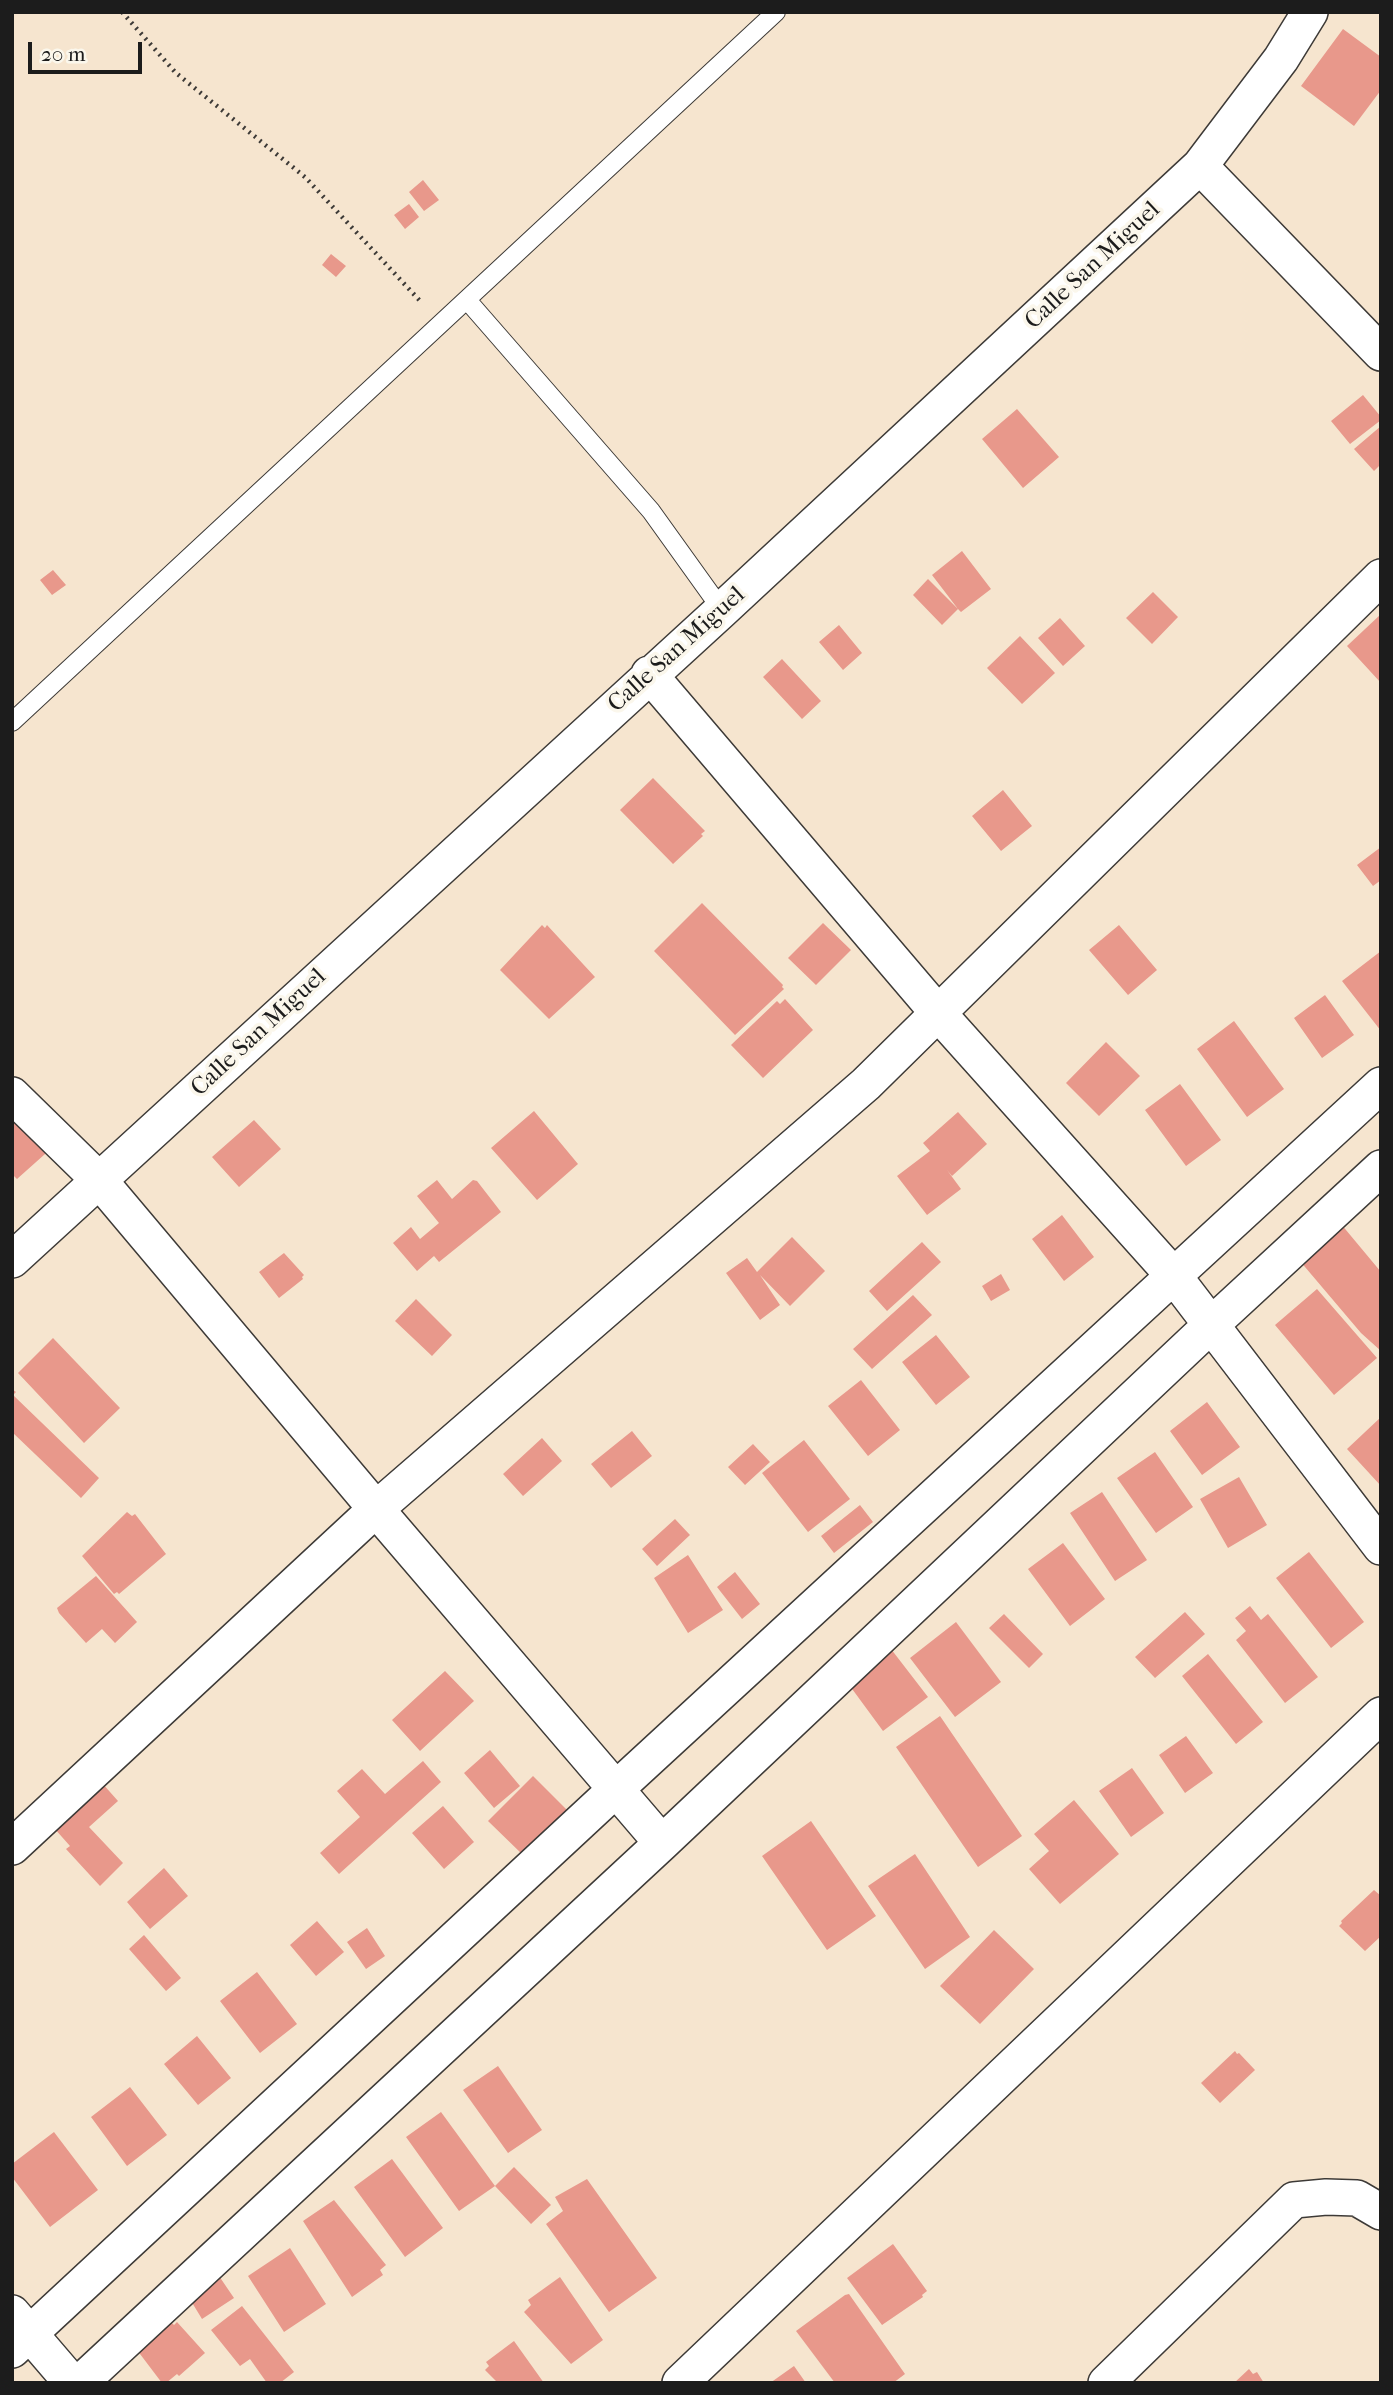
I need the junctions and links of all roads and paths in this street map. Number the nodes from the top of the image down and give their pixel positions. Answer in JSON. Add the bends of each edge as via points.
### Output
{"nodes":[{"id":1,"x":122,"y":12,"type":"edge"},
{"id":2,"x":776,"y":12,"type":"edge"},
{"id":3,"x":1310,"y":12,"type":"edge"},
{"id":4,"x":1200,"y":166,"type":"junction"},
{"id":5,"x":467,"y":300,"type":"junction"},
{"id":6,"x":442,"y":324,"type":"junction"},
{"id":7,"x":1381,"y":353,"type":"edge"},
{"id":8,"x":1381,"y":577,"type":"edge"},
{"id":9,"x":722,"y":610,"type":"junction"},
{"id":10,"x":649,"y":674,"type":"junction"},
{"id":11,"x":12,"y":722,"type":"edge"},
{"id":12,"x":938,"y":1013,"type":"junction"},
{"id":13,"x":1381,"y":1085,"type":"edge"},
{"id":14,"x":12,"y":1095,"type":"edge"},
{"id":15,"x":1381,"y":1168,"type":"edge"},
{"id":16,"x":99,"y":1180,"type":"junction"},
{"id":17,"x":12,"y":1260,"type":"edge"},
{"id":18,"x":1174,"y":1275,"type":"junction"},
{"id":19,"x":1211,"y":1325,"type":"junction"},
{"id":20,"x":376,"y":1509,"type":"junction"},
{"id":21,"x":1381,"y":1547,"type":"edge"},
{"id":22,"x":1381,"y":1715,"type":"edge"},
{"id":23,"x":615,"y":1790,"type":"junction"},
{"id":24,"x":662,"y":1843,"type":"junction"},
{"id":25,"x":12,"y":1847,"type":"edge"},
{"id":26,"x":1381,"y":2212,"type":"edge"},
{"id":27,"x":18,"y":2332,"type":"edge"},
{"id":28,"x":72,"y":2383,"type":"edge"},
{"id":29,"x":80,"y":2383,"type":"edge"},
{"id":30,"x":680,"y":2383,"type":"edge"},
{"id":31,"x":1106,"y":2383,"type":"edge"}],
"edges":[{"from":1,"to":6,"type":"path","via":[[176,74],[305,177]]},
{"from":2,"to":5,"type":"lane"},
{"from":3,"to":4,"type":"street","name":"Calle San Miguel","via":[[1281,59]]},
{"from":4,"to":7,"type":"street"},
{"from":4,"to":9,"type":"street","name":"Calle San Miguel"},
{"from":5,"to":6,"type":"lane"},
{"from":5,"to":9,"type":"lane","via":[[651,511]]},
{"from":6,"to":11,"type":"lane"},
{"from":8,"to":12,"type":"street"},
{"from":9,"to":10,"type":"street","name":"Calle San Miguel"},
{"from":10,"to":12,"type":"street"},
{"from":10,"to":16,"type":"street","name":"Calle San Miguel"},
{"from":12,"to":18,"type":"street"},
{"from":12,"to":20,"type":"street","via":[[866,1084]]},
{"from":13,"to":18,"type":"street"},
{"from":14,"to":16,"type":"street"},
{"from":15,"to":19,"type":"street"},
{"from":16,"to":17,"type":"street","name":"Calle San Miguel"},
{"from":16,"to":20,"type":"street"},
{"from":18,"to":19,"type":"street"},
{"from":18,"to":23,"type":"street"},
{"from":19,"to":21,"type":"street"},
{"from":19,"to":24,"type":"street"},
{"from":20,"to":23,"type":"street"},
{"from":20,"to":25,"type":"street"},
{"from":22,"to":30,"type":"street"},
{"from":23,"to":24,"type":"street"},
{"from":23,"to":27,"type":"street"},
{"from":24,"to":29,"type":"street"},
{"from":26,"to":31,"type":"street","via":[[1357,2199],[1294,2200]]},
{"from":27,"to":28,"type":"street"}]}
